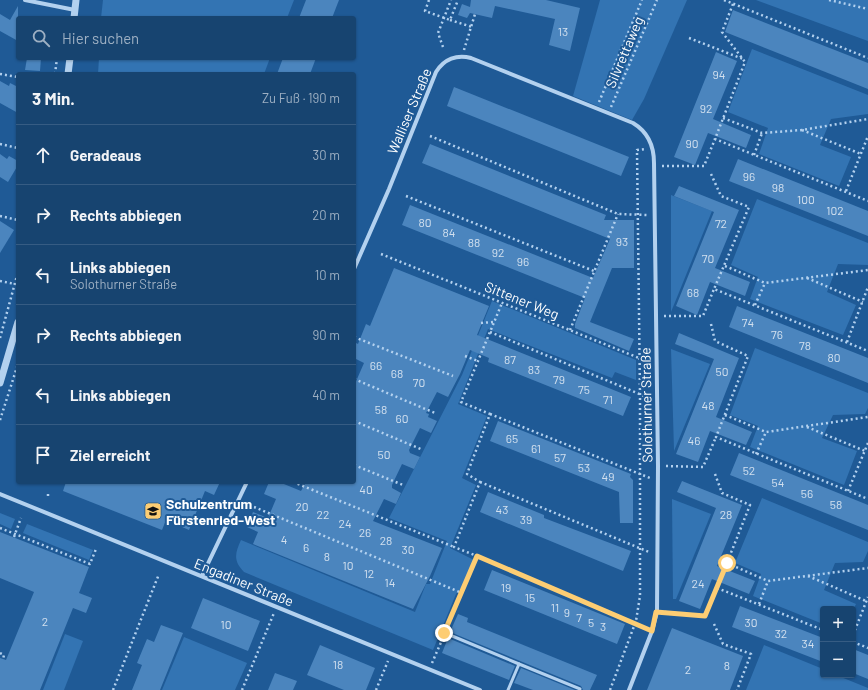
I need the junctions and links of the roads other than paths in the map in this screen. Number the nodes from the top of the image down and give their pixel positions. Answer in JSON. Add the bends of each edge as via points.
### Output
{"nodes":[{"id":1,"x":26,"y":0,"type":"edge"},
{"id":2,"x":76,"y":0,"type":"edge"},
{"id":3,"x":75,"y":10,"type":"junction"},
{"id":4,"x":74,"y":16,"type":"edge"},
{"id":5,"x":70,"y":60,"type":"edge"},
{"id":6,"x":68,"y":72,"type":"edge"},
{"id":7,"x":633,"y":123,"type":"joint"},
{"id":8,"x":356,"y":264,"type":"edge"},
{"id":9,"x":16,"y":329,"type":"edge"},
{"id":10,"x":0,"y":383,"type":"edge"},
{"id":11,"x":246,"y":484,"type":"edge"},
{"id":12,"x":0,"y":494,"type":"edge"},
{"id":13,"x":202,"y":576,"type":"junction"},
{"id":14,"x":444,"y":633,"type":"road end"},
{"id":15,"x":519,"y":664,"type":"junction"},
{"id":16,"x":580,"y":689,"type":"dead end"},
{"id":17,"x":480,"y":690,"type":"edge"},
{"id":18,"x":508,"y":690,"type":"edge"},
{"id":19,"x":629,"y":690,"type":"edge"}],
"edges":[{"from":1,"to":3,"type":"street"},
{"from":2,"to":3,"type":"street"},
{"from":3,"to":4,"type":"street"},
{"from":5,"to":6,"type":"street"},
{"from":7,"to":8,"type":"street","name":"Walliser Straße","via":[[471,58],[462,56],[448,60],[436,72]]},
{"from":7,"to":19,"type":"street","name":"Solothurner Straße","via":[[642,129],[651,142],[654,166],[658,481],[656,612],[652,631]]},
{"from":9,"to":10,"type":"street"},
{"from":11,"to":13,"type":"street"},
{"from":12,"to":13,"type":"street","name":"Engadiner Straße"},
{"from":13,"to":17,"type":"street","name":"Engadiner Straße"},
{"from":14,"to":15,"type":"lane"},
{"from":15,"to":16,"type":"lane"},
{"from":15,"to":18,"type":"lane"}]}
